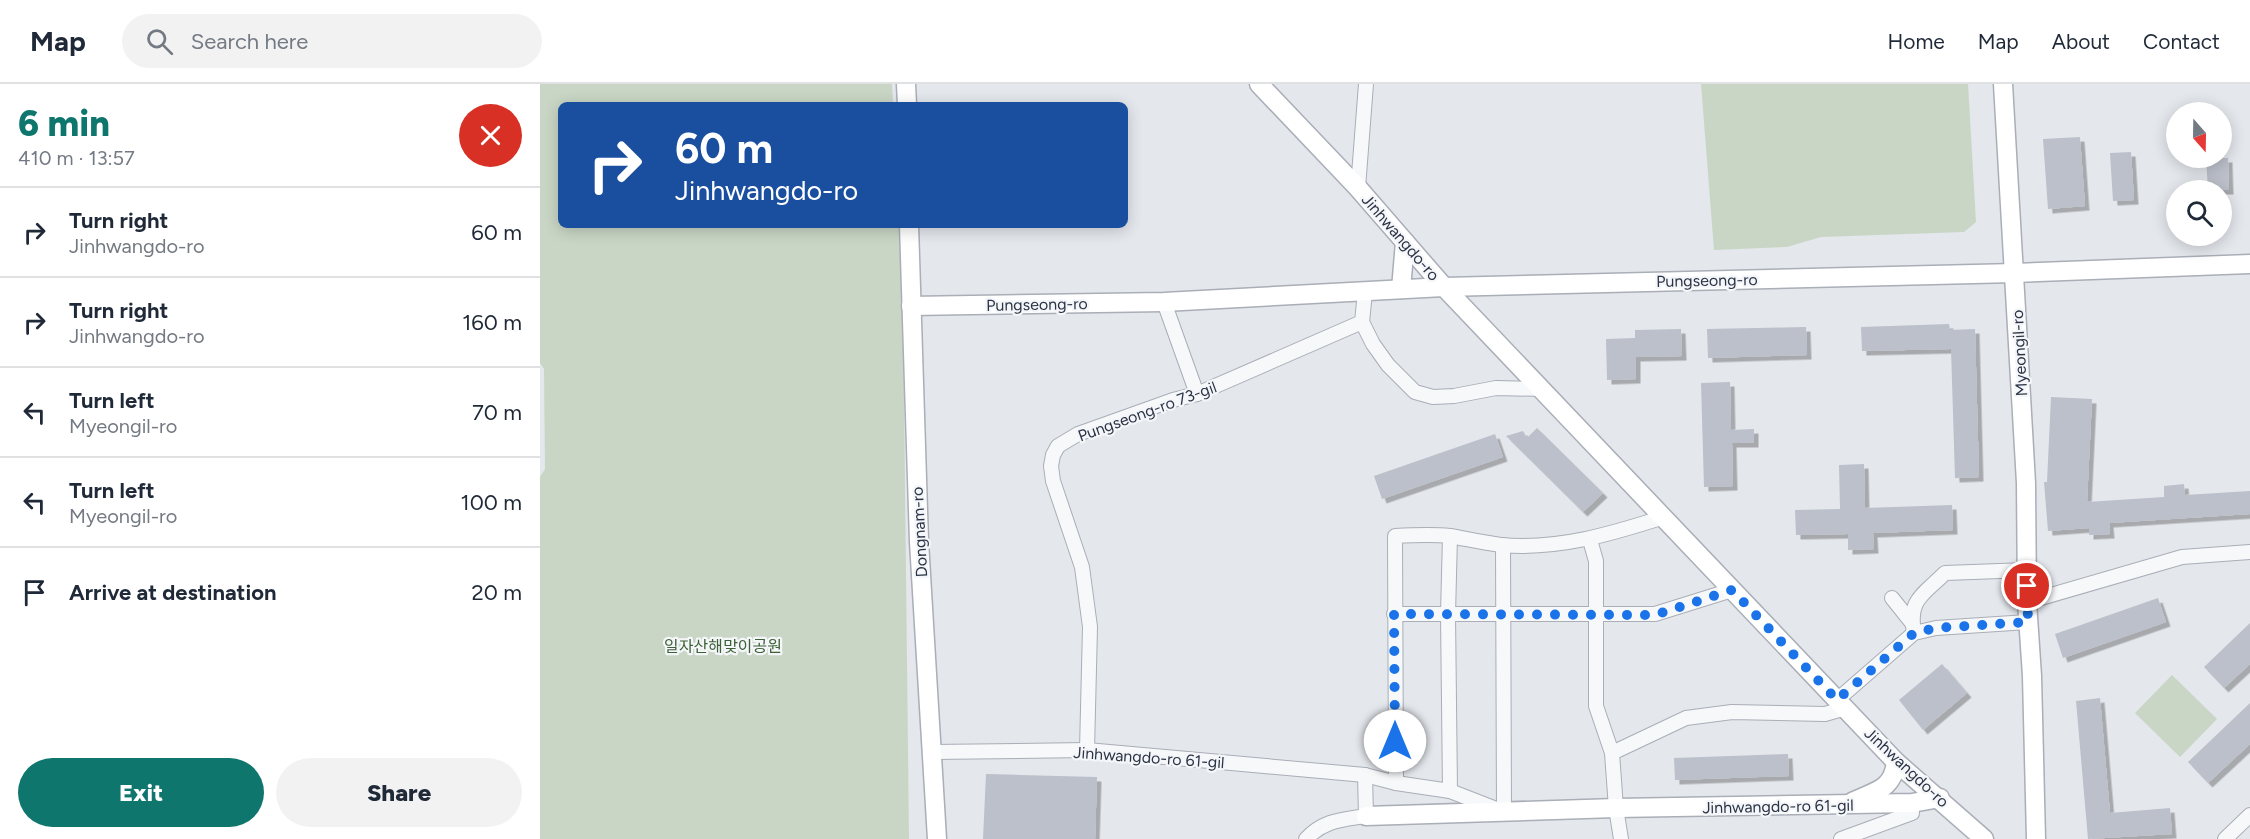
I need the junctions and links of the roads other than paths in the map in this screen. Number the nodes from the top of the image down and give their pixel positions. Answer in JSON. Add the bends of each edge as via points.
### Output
{"nodes":[{"id":1,"x":906,"y":84,"type":"edge"},
{"id":2,"x":1259,"y":84,"type":"edge"},
{"id":3,"x":1366,"y":84,"type":"edge"},
{"id":4,"x":2003,"y":84,"type":"edge"},
{"id":5,"x":907,"y":102,"type":"edge"},
{"id":6,"x":1358,"y":188,"type":"junction"},
{"id":7,"x":909,"y":228,"type":"edge"},
{"id":8,"x":1406,"y":242,"type":"junction"},
{"id":9,"x":2250,"y":264,"type":"edge"},
{"id":10,"x":2015,"y":273,"type":"junction"},
{"id":11,"x":1444,"y":286,"type":"junction"},
{"id":12,"x":1401,"y":289,"type":"junction"},
{"id":13,"x":1365,"y":292,"type":"junction"},
{"id":14,"x":1164,"y":303,"type":"junction"},
{"id":15,"x":910,"y":306,"type":"junction"},
{"id":16,"x":1362,"y":322,"type":"junction"},
{"id":17,"x":1542,"y":389,"type":"junction"},
{"id":18,"x":1197,"y":394,"type":"junction"},
{"id":19,"x":1664,"y":517,"type":"junction"},
{"id":20,"x":1450,"y":536,"type":"junction"},
{"id":21,"x":1590,"y":540,"type":"junction"},
{"id":22,"x":1503,"y":545,"type":"junction"},
{"id":23,"x":2250,"y":552,"type":"edge"},
{"id":24,"x":2027,"y":570,"type":"junction"},
{"id":25,"x":1732,"y":590,"type":"junction"},
{"id":26,"x":1892,"y":598,"type":"dead end"},
{"id":27,"x":2027,"y":602,"type":"junction"},
{"id":28,"x":1394,"y":614,"type":"junction"},
{"id":29,"x":1448,"y":614,"type":"junction"},
{"id":30,"x":1504,"y":614,"type":"junction"},
{"id":31,"x":1595,"y":615,"type":"junction"},
{"id":32,"x":2028,"y":622,"type":"junction"},
{"id":33,"x":1913,"y":628,"type":"junction"},
{"id":34,"x":1842,"y":704,"type":"junction"},
{"id":35,"x":1087,"y":750,"type":"junction"},
{"id":36,"x":932,"y":752,"type":"junction"},
{"id":37,"x":1612,"y":753,"type":"junction"},
{"id":38,"x":1896,"y":762,"type":"junction"},
{"id":39,"x":1365,"y":775,"type":"junction"},
{"id":40,"x":1396,"y":783,"type":"junction"},
{"id":41,"x":1450,"y":791,"type":"junction"},
{"id":42,"x":1940,"y":798,"type":"junction"},
{"id":43,"x":1912,"y":803,"type":"junction"},
{"id":44,"x":1845,"y":805,"type":"junction"},
{"id":45,"x":1616,"y":808,"type":"junction"},
{"id":46,"x":1504,"y":812,"type":"junction"},
{"id":47,"x":2250,"y":814,"type":"edge"},
{"id":48,"x":1366,"y":816,"type":"junction"},
{"id":49,"x":937,"y":839,"type":"edge"},
{"id":50,"x":1306,"y":839,"type":"edge"},
{"id":51,"x":1621,"y":839,"type":"edge"},
{"id":52,"x":1841,"y":839,"type":"edge"},
{"id":53,"x":1984,"y":839,"type":"edge"},
{"id":54,"x":2036,"y":839,"type":"edge"},
{"id":55,"x":2225,"y":839,"type":"edge"}],
"edges":[{"from":1,"to":5,"type":"street"},
{"from":2,"to":6,"type":"street","name":"Jinhwangdo-ro"},
{"from":3,"to":6,"type":"street"},
{"from":4,"to":10,"type":"street","name":"Myeongil-ro"},
{"from":6,"to":8,"type":"street","name":"Jinhwangdo-ro"},
{"from":7,"to":15,"type":"street","name":"Dongnam-ro"},
{"from":8,"to":11,"type":"street","name":"Jinhwangdo-ro"},
{"from":8,"to":12,"type":"street"},
{"from":9,"to":10,"type":"street","name":"Pungseong-ro"},
{"from":10,"to":11,"type":"street","name":"Pungseong-ro"},
{"from":10,"to":24,"type":"street","name":"Myeongil-ro"},
{"from":11,"to":12,"type":"street","name":"Pungseong-ro"},
{"from":11,"to":17,"type":"street","name":"Jinhwangdo-ro"},
{"from":12,"to":13,"type":"street","name":"Pungseong-ro"},
{"from":13,"to":14,"type":"street","name":"Pungseong-ro"},
{"from":13,"to":16,"type":"street"},
{"from":14,"to":15,"type":"street","name":"Pungseong-ro"},
{"from":14,"to":18,"type":"street"},
{"from":15,"to":36,"type":"street","name":"Dongnam-ro"},
{"from":16,"to":17,"type":"street","via":[[1388,365],[1414,392],[1434,397],[1496,388]]},
{"from":16,"to":18,"type":"street","name":"Pungseong-ro 73-gil"},
{"from":17,"to":19,"type":"street","name":"Jinhwangdo-ro"},
{"from":18,"to":35,"type":"street","name":"Pungseong-ro 73-gil","via":[[1078,434],[1058,446],[1053,455],[1053,481],[1082,567],[1090,627]]},
{"from":19,"to":21,"type":"street"},
{"from":19,"to":25,"type":"street","name":"Jinhwangdo-ro"},
{"from":20,"to":22,"type":"street"},
{"from":20,"to":28,"type":"street","via":[[1395,536]]},
{"from":20,"to":29,"type":"street"},
{"from":21,"to":22,"type":"street"},
{"from":21,"to":31,"type":"street","via":[[1596,561]]},
{"from":22,"to":30,"type":"street"},
{"from":23,"to":27,"type":"street","via":[[2182,556]]},
{"from":24,"to":27,"type":"street","name":"Myeongil-ro"},
{"from":24,"to":33,"type":"street","via":[[1945,573],[1914,604]]},
{"from":25,"to":31,"type":"street","via":[[1655,615]]},
{"from":25,"to":34,"type":"street","name":"Jinhwangdo-ro"},
{"from":26,"to":33,"type":"street"},
{"from":27,"to":32,"type":"street","name":"Myeongil-ro"},
{"from":28,"to":29,"type":"street"},
{"from":28,"to":40,"type":"street"},
{"from":29,"to":30,"type":"street"},
{"from":29,"to":41,"type":"street"},
{"from":30,"to":31,"type":"street"},
{"from":30,"to":46,"type":"street"},
{"from":31,"to":37,"type":"street","via":[[1596,706]]},
{"from":32,"to":33,"type":"street"},
{"from":32,"to":54,"type":"street","name":"Myeongil-ro"},
{"from":33,"to":34,"type":"street"},
{"from":34,"to":37,"type":"street","via":[[1825,714],[1732,712],[1686,718]]},
{"from":34,"to":38,"type":"street","name":"Jinhwangdo-ro"},
{"from":35,"to":36,"type":"street","name":"Jinhwangdo-ro 61-gil"},
{"from":35,"to":39,"type":"street","name":"Jinhwangdo-ro 61-gil"},
{"from":36,"to":49,"type":"street","name":"Dongnam-ro"},
{"from":37,"to":45,"type":"street"},
{"from":38,"to":42,"type":"street","name":"Jinhwangdo-ro"},
{"from":38,"to":44,"type":"street","via":[[1888,784]]},
{"from":39,"to":40,"type":"street","name":"Jinhwangdo-ro 61-gil"},
{"from":39,"to":48,"type":"street"},
{"from":40,"to":41,"type":"street","name":"Jinhwangdo-ro 61-gil"},
{"from":41,"to":46,"type":"street","name":"Jinhwangdo-ro 61-gil"},
{"from":42,"to":43,"type":"street","name":"Jinhwangdo-ro 61-gil"},
{"from":42,"to":53,"type":"street","name":"Jinhwangdo-ro"},
{"from":43,"to":44,"type":"street","name":"Jinhwangdo-ro 61-gil"},
{"from":43,"to":52,"type":"street","via":[[1912,813]]},
{"from":44,"to":45,"type":"street","name":"Jinhwangdo-ro 61-gil"},
{"from":45,"to":46,"type":"street","name":"Jinhwangdo-ro 61-gil"},
{"from":45,"to":51,"type":"street"},
{"from":46,"to":48,"type":"street","name":"Jinhwangdo-ro 61-gil"},
{"from":47,"to":55,"type":"street"},
{"from":48,"to":50,"type":"street","via":[[1317,828]]}]}
